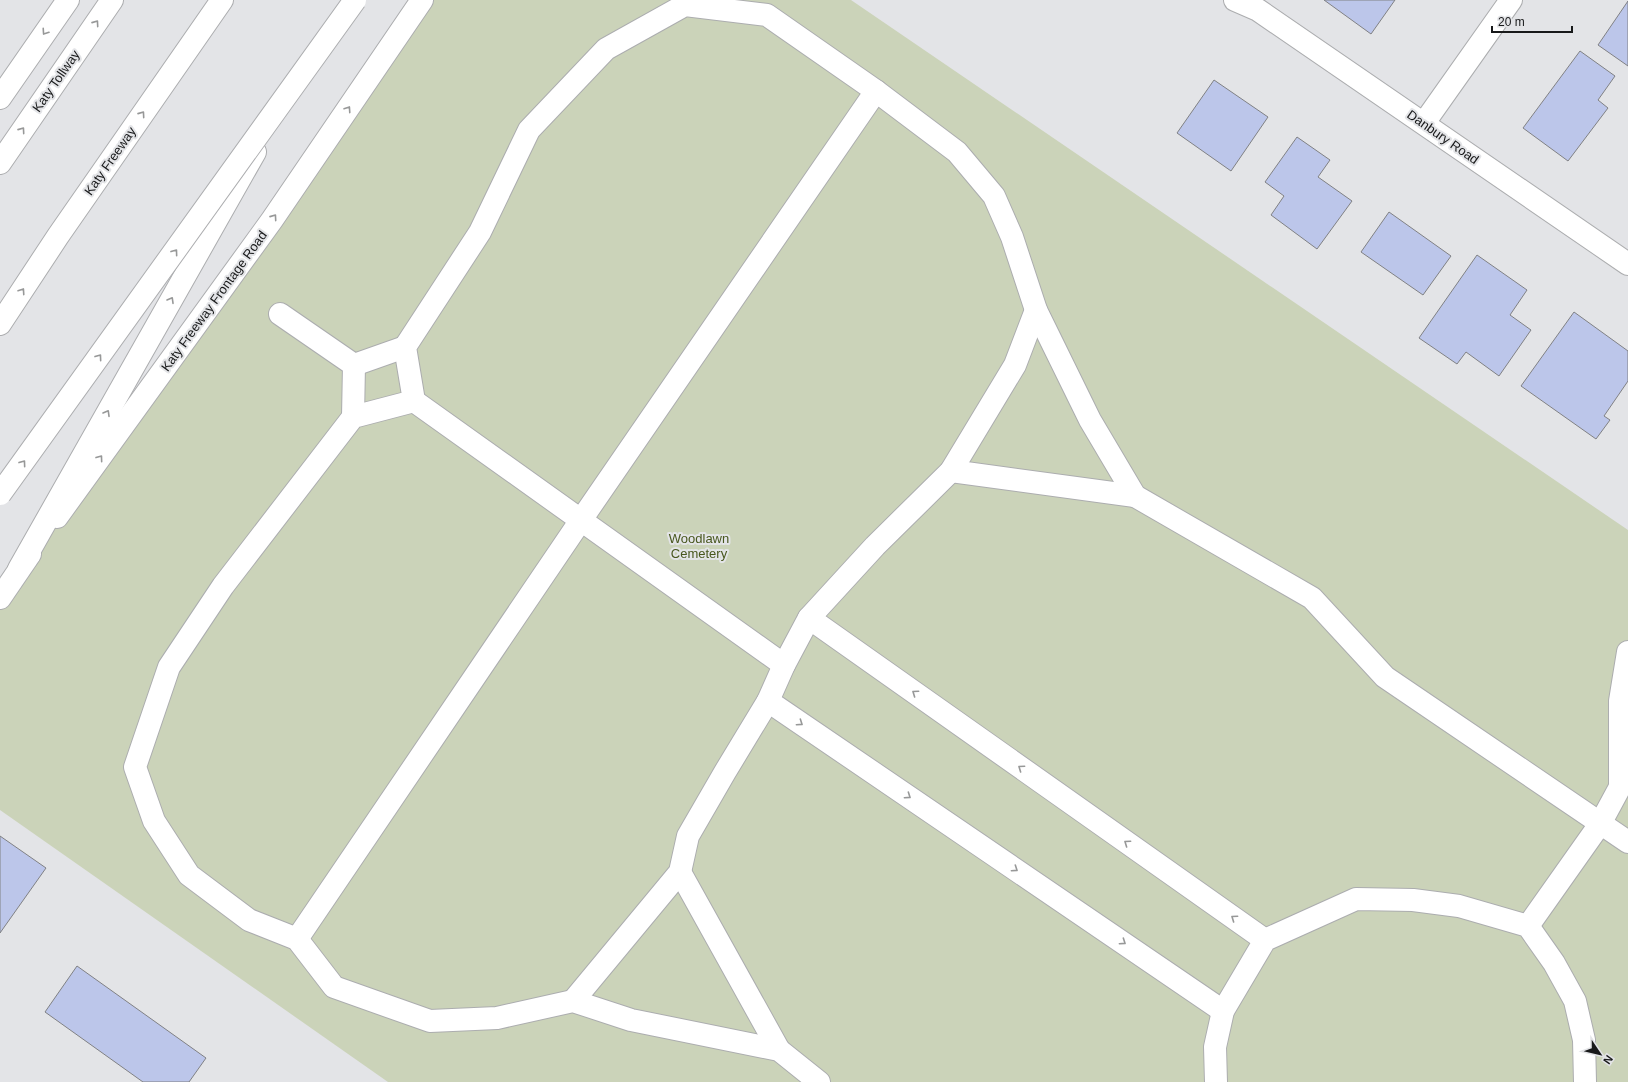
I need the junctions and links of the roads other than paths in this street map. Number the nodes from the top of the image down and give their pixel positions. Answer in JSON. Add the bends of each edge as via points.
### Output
{"nodes":[{"id":1,"x":68,"y":0,"type":"edge"},
{"id":2,"x":112,"y":0,"type":"edge"},
{"id":3,"x":222,"y":0,"type":"edge"},
{"id":4,"x":341,"y":0,"type":"edge"},
{"id":5,"x":356,"y":0,"type":"edge"},
{"id":6,"x":422,"y":0,"type":"edge"},
{"id":7,"x":1235,"y":0,"type":"edge"},
{"id":8,"x":1511,"y":0,"type":"edge"},
{"id":9,"x":876,"y":91,"type":"junction"},
{"id":10,"x":0,"y":98,"type":"edge"},
{"id":11,"x":1424,"y":123,"type":"junction"},
{"id":12,"x":0,"y":162,"type":"edge"},
{"id":13,"x":1628,"y":264,"type":"edge"},
{"id":14,"x":1036,"y":310,"type":"junction"},
{"id":15,"x":280,"y":314,"type":"dead end"},
{"id":16,"x":0,"y":324,"type":"edge"},
{"id":17,"x":405,"y":347,"type":"junction"},
{"id":18,"x":354,"y":365,"type":"junction"},
{"id":19,"x":414,"y":401,"type":"junction"},
{"id":20,"x":353,"y":417,"type":"junction"},
{"id":21,"x":951,"y":471,"type":"junction"},
{"id":22,"x":0,"y":494,"type":"edge"},
{"id":23,"x":1135,"y":496,"type":"junction"},
{"id":24,"x":581,"y":520,"type":"junction"},
{"id":25,"x":19,"y":569,"type":"junction"},
{"id":26,"x":0,"y":598,"type":"edge"},
{"id":27,"x":808,"y":618,"type":"junction"},
{"id":28,"x":1628,"y":652,"type":"edge"},
{"id":29,"x":784,"y":665,"type":"junction"},
{"id":30,"x":768,"y":701,"type":"junction"},
{"id":31,"x":1624,"y":785,"type":"edge"},
{"id":32,"x":1600,"y":824,"type":"junction"},
{"id":33,"x":1628,"y":842,"type":"edge"},
{"id":34,"x":680,"y":872,"type":"junction"},
{"id":35,"x":1528,"y":926,"type":"junction"},
{"id":36,"x":297,"y":939,"type":"junction"},
{"id":37,"x":1266,"y":940,"type":"junction"},
{"id":38,"x":573,"y":1001,"type":"junction"},
{"id":39,"x":1223,"y":1011,"type":"junction"},
{"id":40,"x":779,"y":1050,"type":"junction"},
{"id":41,"x":819,"y":1082,"type":"edge"},
{"id":42,"x":1216,"y":1082,"type":"edge"},
{"id":43,"x":1585,"y":1082,"type":"edge"}],
"edges":[{"from":1,"to":10,"type":"main road","one_way":true},
{"from":12,"to":2,"type":"main road","name":"Katy Tollway","one_way":true},
{"from":16,"to":3,"type":"main road","name":"Katy Freeway","one_way":true},
{"from":25,"to":4,"type":"main road","one_way":true},
{"from":22,"to":5,"type":"main road","one_way":true,"bridge":true},
{"from":25,"to":6,"type":"main road","name":"Katy Freeway Frontage Road","one_way":true,"via":[[268,226]]},
{"from":7,"to":11,"type":"main road","name":"Danbury Road","via":[[1258,10]]},
{"from":8,"to":11,"type":"main road"},
{"from":9,"to":14,"type":"main road","via":[[956,152],[994,196],[1012,237]]},
{"from":9,"to":17,"type":"main road","via":[[766,14],[685,5],[606,49],[529,130],[480,232]]},
{"from":9,"to":24,"type":"main road"},
{"from":11,"to":13,"type":"main road","name":"Danbury Road"},
{"from":14,"to":21,"type":"main road","via":[[1015,365]]},
{"from":14,"to":23,"type":"main road","via":[[1090,420]]},
{"from":15,"to":18,"type":"main road"},
{"from":17,"to":18,"type":"main road"},
{"from":17,"to":19,"type":"main road"},
{"from":18,"to":20,"type":"main road"},
{"from":19,"to":20,"type":"main road"},
{"from":19,"to":24,"type":"main road"},
{"from":20,"to":36,"type":"main road","via":[[223,586],[169,667],[135,767],[154,820],[189,875],[249,920]]},
{"from":21,"to":23,"type":"main road"},
{"from":21,"to":27,"type":"main road","via":[[875,546]]},
{"from":23,"to":32,"type":"main road","via":[[1312,598],[1385,677]]},
{"from":24,"to":29,"type":"main road"},
{"from":24,"to":36,"type":"main road"},
{"from":25,"to":26,"type":"main road","name":"Katy Freeway Frontage Road"},
{"from":27,"to":29,"type":"main road"},
{"from":37,"to":27,"type":"main road","one_way":true},
{"from":28,"to":31,"type":"main road","via":[[1620,701]]},
{"from":29,"to":30,"type":"main road"},
{"from":30,"to":34,"type":"main road","via":[[688,836]]},
{"from":30,"to":39,"type":"main road","one_way":true},
{"from":31,"to":32,"type":"main road"},
{"from":32,"to":33,"type":"main road"},
{"from":32,"to":35,"type":"main road"},
{"from":34,"to":38,"type":"main road"},
{"from":34,"to":40,"type":"main road"},
{"from":35,"to":37,"type":"main road","via":[[1460,906],[1413,900],[1356,899]]},
{"from":35,"to":43,"type":"main road","via":[[1554,963],[1575,1001],[1584,1040]]},
{"from":36,"to":38,"type":"main road","via":[[334,987],[430,1021],[497,1018]]},
{"from":37,"to":39,"type":"main road"},
{"from":38,"to":40,"type":"main road","via":[[631,1020]]},
{"from":39,"to":42,"type":"main road","via":[[1215,1047]]},
{"from":40,"to":41,"type":"main road"}]}
